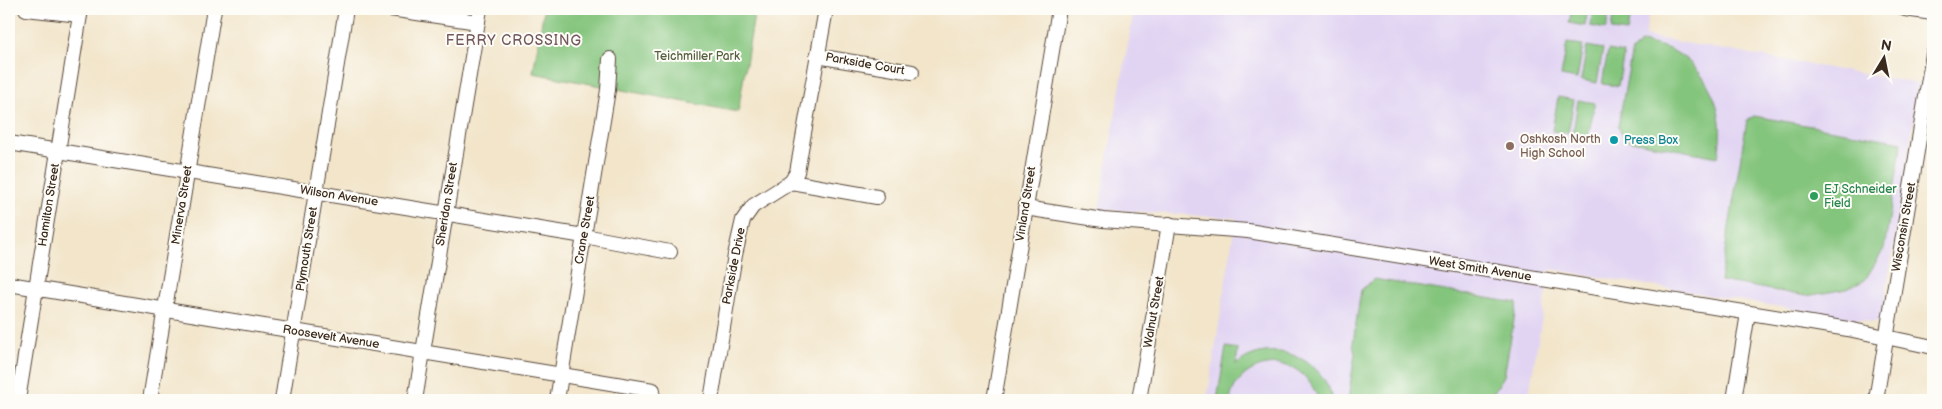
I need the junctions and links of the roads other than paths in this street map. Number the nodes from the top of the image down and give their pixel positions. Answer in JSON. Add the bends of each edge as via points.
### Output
{"nodes":[{"id":1,"x":26,"y":9,"type":"edge"},
{"id":2,"x":214,"y":9,"type":"edge"},
{"id":3,"x":346,"y":9,"type":"edge"},
{"id":4,"x":390,"y":9,"type":"edge"},
{"id":5,"x":826,"y":9,"type":"edge"},
{"id":6,"x":1058,"y":9,"type":"edge"},
{"id":7,"x":1905,"y":9,"type":"edge"},
{"id":8,"x":80,"y":12,"type":"edge"},
{"id":9,"x":1933,"y":13,"type":"edge"},
{"id":10,"x":479,"y":16,"type":"edge"},
{"id":11,"x":1933,"y":54,"type":"edge"},
{"id":12,"x":818,"y":56,"type":"junction"},
{"id":13,"x":610,"y":59,"type":"dead end"},
{"id":14,"x":912,"y":72,"type":"dead end"},
{"id":15,"x":9,"y":143,"type":"edge"},
{"id":16,"x":58,"y":151,"type":"junction"},
{"id":17,"x":188,"y":171,"type":"junction"},
{"id":18,"x":791,"y":182,"type":"junction"},
{"id":19,"x":316,"y":192,"type":"junction"},
{"id":20,"x":877,"y":197,"type":"dead end"},
{"id":21,"x":1025,"y":208,"type":"junction"},
{"id":22,"x":446,"y":214,"type":"junction"},
{"id":23,"x":1169,"y":224,"type":"junction"},
{"id":24,"x":584,"y":236,"type":"junction"},
{"id":25,"x":670,"y":252,"type":"dead end"},
{"id":26,"x":9,"y":284,"type":"edge"},
{"id":27,"x":36,"y":289,"type":"junction"},
{"id":28,"x":165,"y":310,"type":"junction"},
{"id":29,"x":1748,"y":313,"type":"junction"},
{"id":30,"x":294,"y":331,"type":"junction"},
{"id":31,"x":1886,"y":337,"type":"junction"},
{"id":32,"x":1933,"y":347,"type":"edge"},
{"id":33,"x":423,"y":352,"type":"junction"},
{"id":34,"x":561,"y":374,"type":"junction"},
{"id":35,"x":654,"y":390,"type":"dead end"},
{"id":36,"x":18,"y":400,"type":"edge"},
{"id":37,"x":150,"y":400,"type":"edge"},
{"id":38,"x":282,"y":400,"type":"edge"},
{"id":39,"x":415,"y":400,"type":"edge"},
{"id":40,"x":557,"y":400,"type":"edge"},
{"id":41,"x":711,"y":400,"type":"edge"},
{"id":42,"x":994,"y":400,"type":"edge"},
{"id":43,"x":1139,"y":400,"type":"edge"},
{"id":44,"x":1734,"y":400,"type":"edge"},
{"id":45,"x":1876,"y":400,"type":"edge"}],
"edges":[{"from":1,"to":8,"type":"street"},
{"from":2,"to":17,"type":"street","name":"Minerva Street"},
{"from":3,"to":19,"type":"street","name":"Plymouth Street"},
{"from":4,"to":10,"type":"street"},
{"from":5,"to":12,"type":"street"},
{"from":6,"to":21,"type":"street","name":"Vinland Street"},
{"from":7,"to":9,"type":"street"},
{"from":8,"to":16,"type":"street","name":"Hamilton Street"},
{"from":10,"to":22,"type":"street","name":"Sheridan Street"},
{"from":11,"to":31,"type":"street","name":"Wisconsin Street"},
{"from":12,"to":14,"type":"street","name":"Parkside Court"},
{"from":12,"to":18,"type":"street","via":[[799,164]]},
{"from":13,"to":24,"type":"street","name":"Crane Street","via":[[608,90]]},
{"from":15,"to":16,"type":"street","name":"Wilson Avenue"},
{"from":16,"to":17,"type":"street","name":"Wilson Avenue"},
{"from":16,"to":27,"type":"street","name":"Hamilton Street"},
{"from":17,"to":19,"type":"street","name":"Wilson Avenue"},
{"from":17,"to":28,"type":"street","name":"Minerva Street"},
{"from":18,"to":20,"type":"street"},
{"from":18,"to":41,"type":"street","name":"Parkside Drive","via":[[753,206],[743,220]]},
{"from":19,"to":22,"type":"street","name":"Wilson Avenue"},
{"from":19,"to":30,"type":"street","name":"Plymouth Street"},
{"from":21,"to":23,"type":"street","name":"West Smith Avenue","via":[[1103,220]]},
{"from":21,"to":42,"type":"street","name":"Vinland Street"},
{"from":22,"to":24,"type":"street","name":"Wilson Avenue"},
{"from":22,"to":33,"type":"street","name":"Sheridan Street"},
{"from":23,"to":29,"type":"street","name":"West Smith Avenue","via":[[1248,231]]},
{"from":23,"to":43,"type":"street","name":"Walnut Street"},
{"from":24,"to":25,"type":"street","name":"Wilson Avenue"},
{"from":24,"to":34,"type":"street","name":"Crane Street"},
{"from":26,"to":27,"type":"street","name":"Roosevelt Avenue"},
{"from":27,"to":28,"type":"street","name":"Roosevelt Avenue"},
{"from":27,"to":36,"type":"street","name":"Hamilton Street"},
{"from":28,"to":30,"type":"street","name":"Roosevelt Avenue"},
{"from":28,"to":37,"type":"street","name":"Minerva Street"},
{"from":29,"to":31,"type":"street","name":"West Smith Avenue"},
{"from":29,"to":44,"type":"street"},
{"from":30,"to":33,"type":"street","name":"Roosevelt Avenue"},
{"from":30,"to":38,"type":"street","name":"Plymouth Street"},
{"from":31,"to":32,"type":"street","name":"West Smith Avenue"},
{"from":31,"to":45,"type":"street","name":"Wisconsin Street"},
{"from":33,"to":34,"type":"street","name":"Roosevelt Avenue"},
{"from":33,"to":39,"type":"street","name":"Sheridan Street"},
{"from":34,"to":35,"type":"street","name":"Roosevelt Avenue"},
{"from":34,"to":40,"type":"street","name":"Crane Street"}]}
